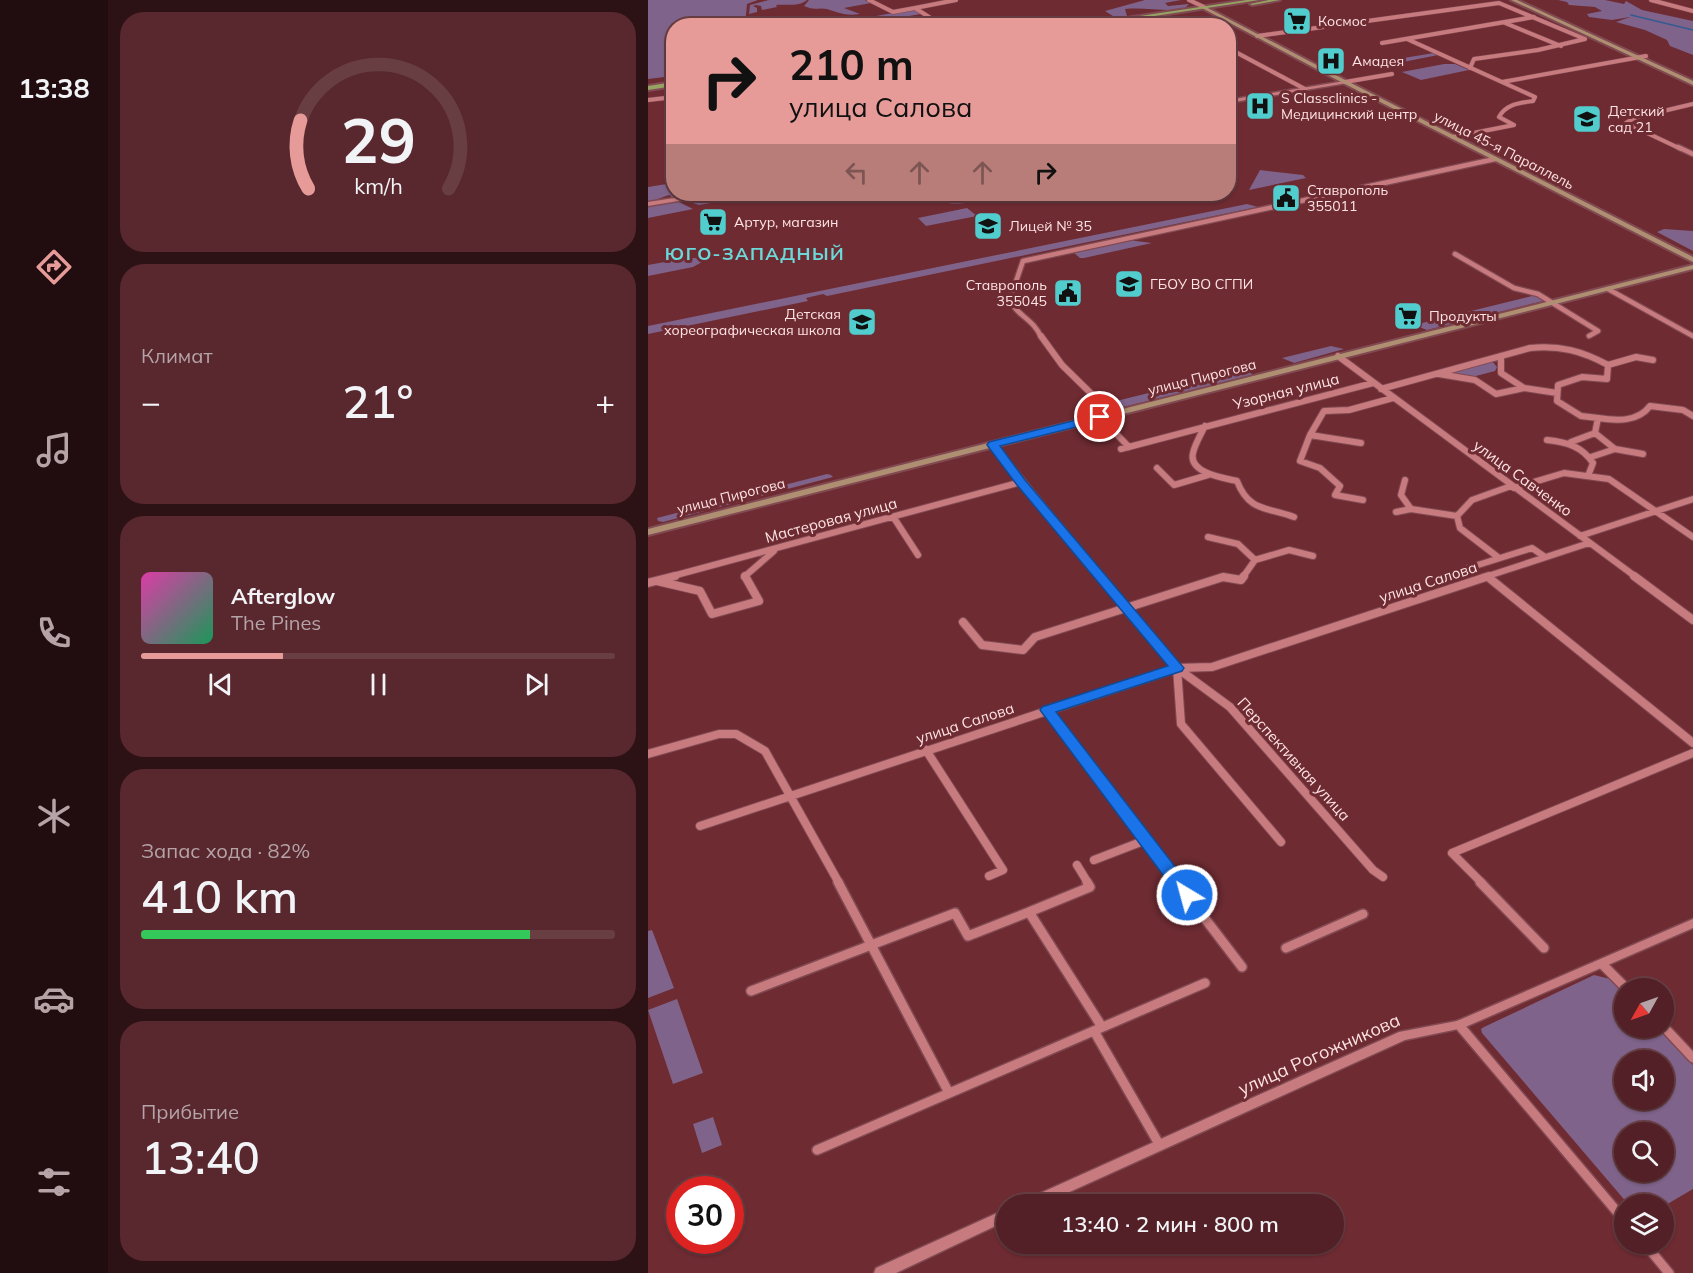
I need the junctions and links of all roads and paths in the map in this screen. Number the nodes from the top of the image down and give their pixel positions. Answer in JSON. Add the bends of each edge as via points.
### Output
{"nodes":[{"id":1,"x":868,"y":0,"type":"edge"},
{"id":2,"x":956,"y":0,"type":"edge"},
{"id":3,"x":1189,"y":0,"type":"edge"},
{"id":4,"x":1257,"y":0,"type":"edge"},
{"id":5,"x":1278,"y":0,"type":"edge"},
{"id":6,"x":1515,"y":0,"type":"edge"},
{"id":7,"x":1524,"y":0,"type":"edge"},
{"id":8,"x":1651,"y":0,"type":"edge"},
{"id":9,"x":915,"y":8,"type":"junction"},
{"id":10,"x":1206,"y":9,"type":"junction"},
{"id":11,"x":1693,"y":11,"type":"edge"},
{"id":12,"x":1534,"y":17,"type":"junction"},
{"id":13,"x":931,"y":18,"type":"edge"},
{"id":14,"x":1137,"y":18,"type":"edge"},
{"id":15,"x":1149,"y":18,"type":"edge"},
{"id":16,"x":1223,"y":18,"type":"edge"},
{"id":17,"x":1503,"y":22,"type":"junction"},
{"id":18,"x":1236,"y":25,"type":"edge"},
{"id":19,"x":1576,"y":29,"type":"junction"},
{"id":20,"x":1567,"y":30,"type":"junction"},
{"id":21,"x":1257,"y":36,"type":"junction"},
{"id":22,"x":1407,"y":39,"type":"junction"},
{"id":23,"x":1585,"y":39,"type":"joint"},
{"id":24,"x":1382,"y":43,"type":"dead end"},
{"id":25,"x":1561,"y":46,"type":"junction"},
{"id":26,"x":1236,"y":52,"type":"edge"},
{"id":27,"x":1646,"y":56,"type":"junction"},
{"id":28,"x":1638,"y":57,"type":"junction"},
{"id":29,"x":1470,"y":68,"type":"junction"},
{"id":30,"x":1392,"y":74,"type":"dead end"},
{"id":31,"x":1693,"y":77,"type":"edge"},
{"id":32,"x":1345,"y":82,"type":"junction"},
{"id":33,"x":1502,"y":82,"type":"junction"},
{"id":34,"x":1693,"y":83,"type":"edge"},
{"id":35,"x":666,"y":84,"type":"edge"},
{"id":36,"x":648,"y":86,"type":"edge"},
{"id":37,"x":1305,"y":89,"type":"junction"},
{"id":38,"x":666,"y":98,"type":"edge"},
{"id":39,"x":648,"y":100,"type":"edge"},
{"id":40,"x":1236,"y":101,"type":"edge"},
{"id":41,"x":1693,"y":104,"type":"edge"},
{"id":42,"x":1453,"y":137,"type":"junction"},
{"id":43,"x":1693,"y":154,"type":"edge"},
{"id":44,"x":1495,"y":159,"type":"junction"},
{"id":45,"x":666,"y":201,"type":"edge"},
{"id":46,"x":648,"y":204,"type":"edge"},
{"id":47,"x":1455,"y":254,"type":"dead end"},
{"id":48,"x":1693,"y":260,"type":"edge"},
{"id":49,"x":1693,"y":267,"type":"edge"},
{"id":50,"x":1608,"y":289,"type":"junction"},
{"id":51,"x":1552,"y":303,"type":"junction"},
{"id":52,"x":1588,"y":336,"type":"dead end"},
{"id":53,"x":1693,"y":336,"type":"edge"},
{"id":54,"x":1338,"y":356,"type":"junction"},
{"id":55,"x":1501,"y":357,"type":"junction"},
{"id":56,"x":1653,"y":360,"type":"dead end"},
{"id":57,"x":1608,"y":365,"type":"junction"},
{"id":58,"x":1437,"y":374,"type":"junction"},
{"id":59,"x":1373,"y":383,"type":"junction"},
{"id":60,"x":1524,"y":387,"type":"junction"},
{"id":61,"x":1381,"y":389,"type":"junction"},
{"id":62,"x":1557,"y":393,"type":"junction"},
{"id":63,"x":1393,"y":398,"type":"junction"},
{"id":64,"x":1112,"y":414,"type":"junction"},
{"id":65,"x":1693,"y":416,"type":"edge"},
{"id":66,"x":1100,"y":417,"type":"junction"},
{"id":67,"x":1598,"y":418,"type":"junction"},
{"id":68,"x":1205,"y":426,"type":"junction"},
{"id":69,"x":1595,"y":433,"type":"junction"},
{"id":70,"x":1310,"y":435,"type":"junction"},
{"id":71,"x":1547,"y":440,"type":"dead end"},
{"id":72,"x":1571,"y":442,"type":"junction"},
{"id":73,"x":1361,"y":443,"type":"dead end"},
{"id":74,"x":993,"y":445,"type":"junction"},
{"id":75,"x":1130,"y":447,"type":"junction"},
{"id":76,"x":1121,"y":449,"type":"dead end"},
{"id":77,"x":1615,"y":449,"type":"junction"},
{"id":78,"x":1643,"y":454,"type":"dead end"},
{"id":79,"x":1591,"y":457,"type":"junction"},
{"id":80,"x":1157,"y":468,"type":"dead end"},
{"id":81,"x":1208,"y":475,"type":"junction"},
{"id":82,"x":1588,"y":476,"type":"junction"},
{"id":83,"x":1406,"y":480,"type":"dead end"},
{"id":84,"x":1021,"y":482,"type":"junction"},
{"id":85,"x":1513,"y":487,"type":"junction"},
{"id":86,"x":1693,"y":499,"type":"edge"},
{"id":87,"x":1364,"y":500,"type":"dead end"},
{"id":88,"x":1411,"y":509,"type":"junction"},
{"id":89,"x":1656,"y":511,"type":"junction"},
{"id":90,"x":1396,"y":512,"type":"dead end"},
{"id":91,"x":1457,"y":516,"type":"junction"},
{"id":92,"x":1294,"y":517,"type":"dead end"},
{"id":93,"x":894,"y":518,"type":"junction"},
{"id":94,"x":648,"y":532,"type":"edge"},
{"id":95,"x":1580,"y":536,"type":"junction"},
{"id":96,"x":1208,"y":537,"type":"dead end"},
{"id":97,"x":1693,"y":537,"type":"edge"},
{"id":98,"x":1589,"y":543,"type":"junction"},
{"id":99,"x":776,"y":549,"type":"junction"},
{"id":100,"x":918,"y":555,"type":"dead end"},
{"id":101,"x":1313,"y":556,"type":"dead end"},
{"id":102,"x":1499,"y":558,"type":"junction"},
{"id":103,"x":1545,"y":558,"type":"junction"},
{"id":104,"x":1255,"y":560,"type":"junction"},
{"id":105,"x":1462,"y":570,"type":"dead end"},
{"id":106,"x":1488,"y":577,"type":"junction"},
{"id":107,"x":652,"y":582,"type":"edge"},
{"id":108,"x":1126,"y":608,"type":"junction"},
{"id":109,"x":1693,"y":620,"type":"edge"},
{"id":110,"x":963,"y":622,"type":"dead end"},
{"id":111,"x":1177,"y":668,"type":"junction"},
{"id":112,"x":1047,"y":710,"type":"junction"},
{"id":113,"x":1693,"y":742,"type":"edge"},
{"id":114,"x":926,"y":750,"type":"junction"},
{"id":115,"x":1693,"y":753,"type":"edge"},
{"id":116,"x":648,"y":754,"type":"edge"},
{"id":117,"x":791,"y":795,"type":"junction"},
{"id":118,"x":700,"y":826,"type":"dead end"},
{"id":119,"x":1146,"y":840,"type":"junction"},
{"id":120,"x":1281,"y":842,"type":"dead end"},
{"id":121,"x":1094,"y":860,"type":"dead end"},
{"id":122,"x":1077,"y":865,"type":"dead end"},
{"id":123,"x":989,"y":876,"type":"dead end"},
{"id":124,"x":1383,"y":877,"type":"dead end"},
{"id":125,"x":1029,"y":912,"type":"junction"},
{"id":126,"x":1363,"y":914,"type":"dead end"},
{"id":127,"x":1693,"y":923,"type":"edge"},
{"id":128,"x":873,"y":945,"type":"junction"},
{"id":129,"x":1286,"y":948,"type":"dead end"},
{"id":130,"x":1544,"y":948,"type":"dead end"},
{"id":131,"x":1602,"y":964,"type":"junction"},
{"id":132,"x":1242,"y":967,"type":"dead end"},
{"id":133,"x":1616,"y":978,"type":"edge"},
{"id":134,"x":1205,"y":983,"type":"dead end"},
{"id":135,"x":751,"y":991,"type":"dead end"},
{"id":136,"x":1460,"y":1025,"type":"junction"},
{"id":137,"x":1098,"y":1029,"type":"junction"},
{"id":138,"x":1674,"y":1038,"type":"edge"},
{"id":139,"x":1693,"y":1058,"type":"edge"},
{"id":140,"x":949,"y":1093,"type":"junction"},
{"id":141,"x":1159,"y":1144,"type":"junction"},
{"id":142,"x":817,"y":1150,"type":"dead end"},
{"id":143,"x":1052,"y":1194,"type":"edge"},
{"id":144,"x":1614,"y":1208,"type":"edge"},
{"id":145,"x":996,"y":1220,"type":"edge"},
{"id":146,"x":1653,"y":1254,"type":"edge"},
{"id":147,"x":881,"y":1273,"type":"edge"},
{"id":148,"x":1669,"y":1273,"type":"edge"}],
"edges":[{"from":1,"to":9,"type":"street","via":[[893,12]]},
{"from":2,"to":9,"type":"street"},
{"from":3,"to":10,"type":"street"},
{"from":4,"to":10,"type":"main road"},
{"from":5,"to":10,"type":"main road"},
{"from":6,"to":19,"type":"main road"},
{"from":7,"to":27,"type":"main road"},
{"from":8,"to":11,"type":"street"},
{"from":9,"to":13,"type":"street"},
{"from":10,"to":14,"type":"main road"},
{"from":10,"to":15,"type":"main road"},
{"from":10,"to":16,"type":"main road","name":"улица 45-я Параллель"},
{"from":12,"to":17,"type":"street"},
{"from":12,"to":20,"type":"street"},
{"from":12,"to":21,"type":"street","via":[[1498,3]]},
{"from":17,"to":22,"type":"street"},
{"from":17,"to":25,"type":"street"},
{"from":18,"to":21,"type":"main road","name":"улица 45-я Параллель"},
{"from":19,"to":20,"type":"street"},
{"from":19,"to":28,"type":"main road"},
{"from":20,"to":23,"type":"street"},
{"from":21,"to":32,"type":"main road","name":"улица 45-я Параллель"},
{"from":22,"to":24,"type":"street"},
{"from":22,"to":29,"type":"street"},
{"from":23,"to":25,"type":"street"},
{"from":25,"to":29,"type":"street","via":[[1473,59]]},
{"from":26,"to":37,"type":"street"},
{"from":27,"to":28,"type":"street"},
{"from":27,"to":31,"type":"main road"},
{"from":28,"to":33,"type":"street"},
{"from":28,"to":34,"type":"main road"},
{"from":29,"to":33,"type":"street"},
{"from":30,"to":32,"type":"street"},
{"from":32,"to":37,"type":"street"},
{"from":32,"to":42,"type":"main road","name":"улица 45-я Параллель"},
{"from":33,"to":42,"type":"street","via":[[1535,97],[1533,101],[1501,110],[1499,117],[1515,125]]},
{"from":35,"to":36,"type":"main road"},
{"from":37,"to":40,"type":"street"},
{"from":38,"to":39,"type":"street"},
{"from":41,"to":43,"type":"street","via":[[1626,123]]},
{"from":42,"to":44,"type":"main road","name":"улица 45-я Параллель"},
{"from":44,"to":48,"type":"main road","name":"улица 45-я Параллель"},
{"from":44,"to":64,"type":"street","via":[[1023,261],[1010,299],[1012,305],[1037,326],[1062,365]]},
{"from":45,"to":46,"type":"street"},
{"from":47,"to":51,"type":"street","via":[[1514,288],[1533,291]]},
{"from":49,"to":50,"type":"main road","name":"улица Пирогова"},
{"from":50,"to":51,"type":"main road","name":"улица Пирогова"},
{"from":50,"to":53,"type":"street"},
{"from":51,"to":52,"type":"street","via":[[1598,331]]},
{"from":51,"to":54,"type":"main road","name":"улица Пирогова"},
{"from":54,"to":59,"type":"street","name":"улица Савченко"},
{"from":54,"to":64,"type":"main road","name":"улица Пирогова"},
{"from":55,"to":57,"type":"street","via":[[1549,346],[1583,351]]},
{"from":55,"to":58,"type":"street"},
{"from":55,"to":60,"type":"street","via":[[1502,373]]},
{"from":56,"to":57,"type":"street","via":[[1636,357]]},
{"from":57,"to":62,"type":"street","via":[[1607,379],[1572,380],[1558,385]]},
{"from":58,"to":60,"type":"street","via":[[1475,380],[1496,394]]},
{"from":58,"to":61,"type":"street"},
{"from":59,"to":61,"type":"street","name":"улица Савченко"},
{"from":59,"to":68,"type":"street","name":"Узорная улица"},
{"from":60,"to":62,"type":"street"},
{"from":61,"to":63,"type":"street","name":"улица Савченко"},
{"from":62,"to":67,"type":"street","via":[[1557,401],[1581,416]]},
{"from":63,"to":70,"type":"street","name":"Узорная улица","via":[[1349,410],[1324,411]]},
{"from":63,"to":85,"type":"street","name":"улица Савченко"},
{"from":64,"to":66,"type":"main road","name":"улица Пирогова"},
{"from":65,"to":67,"type":"street","via":[[1683,410],[1650,406],[1644,414],[1619,421]]},
{"from":66,"to":74,"type":"main road","name":"улица Пирогова"},
{"from":66,"to":75,"type":"street"},
{"from":67,"to":69,"type":"street"},
{"from":68,"to":75,"type":"street","name":"Узорная улица"},
{"from":68,"to":81,"type":"street","via":[[1192,454],[1193,461]]},
{"from":69,"to":72,"type":"street"},
{"from":69,"to":77,"type":"street"},
{"from":70,"to":73,"type":"street"},
{"from":70,"to":87,"type":"street","name":"Узорная улица","via":[[1300,461],[1320,468],[1340,486],[1335,495]]},
{"from":71,"to":72,"type":"street"},
{"from":72,"to":79,"type":"street"},
{"from":74,"to":84,"type":"street","name":"Перспективная улица"},
{"from":74,"to":94,"type":"main road","name":"улица Пирогова"},
{"from":75,"to":76,"type":"street","name":"Узорная улица"},
{"from":77,"to":78,"type":"street"},
{"from":77,"to":79,"type":"street"},
{"from":79,"to":82,"type":"street"},
{"from":80,"to":81,"type":"street","via":[[1174,485]]},
{"from":81,"to":92,"type":"street","via":[[1237,481],[1247,500],[1258,509]]},
{"from":82,"to":85,"type":"street","via":[[1564,473]]},
{"from":82,"to":89,"type":"street","via":[[1609,479]]},
{"from":83,"to":88,"type":"street","via":[[1401,495]]},
{"from":84,"to":93,"type":"street","name":"Мастеровая улица"},
{"from":84,"to":108,"type":"street","name":"Перспективная улица"},
{"from":85,"to":91,"type":"street","via":[[1472,500]]},
{"from":85,"to":95,"type":"street","name":"улица Савченко"},
{"from":86,"to":89,"type":"street"},
{"from":88,"to":90,"type":"street"},
{"from":88,"to":91,"type":"street"},
{"from":89,"to":95,"type":"street"},
{"from":89,"to":97,"type":"street"},
{"from":91,"to":102,"type":"street","via":[[1460,528]]},
{"from":93,"to":99,"type":"street","name":"Мастеровая улица"},
{"from":93,"to":100,"type":"street"},
{"from":95,"to":98,"type":"street","name":"улица Савченко"},
{"from":96,"to":104,"type":"street","via":[[1238,544]]},
{"from":98,"to":103,"type":"street","name":"улица Салова"},
{"from":98,"to":109,"type":"street","name":"улица Савченко"},
{"from":99,"to":107,"type":"street","name":"Мастеровая улица"},
{"from":99,"to":107,"type":"street","via":[[744,578],[759,601],[712,614],[700,591]]},
{"from":101,"to":104,"type":"street","via":[[1288,550]]},
{"from":102,"to":103,"type":"street","via":[[1532,548]]},
{"from":102,"to":105,"type":"street"},
{"from":103,"to":106,"type":"street","name":"улица Салова"},
{"from":104,"to":108,"type":"street","via":[[1241,580],[1223,577]]},
{"from":106,"to":111,"type":"street","name":"улица Салова","via":[[1212,667]]},
{"from":106,"to":113,"type":"street"},
{"from":108,"to":110,"type":"street","via":[[1035,637],[1023,650],[982,645]]},
{"from":108,"to":111,"type":"street","name":"Перспективная улица"},
{"from":111,"to":112,"type":"street","name":"улица Салова"},
{"from":111,"to":120,"type":"street","via":[[1181,724]]},
{"from":111,"to":124,"type":"street","name":"Перспективная улица","via":[[1230,707]]},
{"from":112,"to":114,"type":"street","name":"улица Салова"},
{"from":112,"to":119,"type":"street"},
{"from":114,"to":117,"type":"street","name":"улица Салова"},
{"from":114,"to":123,"type":"street","via":[[1003,870]]},
{"from":115,"to":130,"type":"street","via":[[1452,853]]},
{"from":116,"to":117,"type":"street","via":[[719,734],[736,734],[765,751]]},
{"from":117,"to":118,"type":"street","name":"улица Салова"},
{"from":117,"to":128,"type":"street"},
{"from":119,"to":121,"type":"street"},
{"from":119,"to":132,"type":"street"},
{"from":122,"to":125,"type":"street","via":[[1090,887]]},
{"from":125,"to":128,"type":"street","via":[[968,936],[955,913]]},
{"from":125,"to":137,"type":"street"},
{"from":126,"to":129,"type":"street"},
{"from":127,"to":131,"type":"street","name":"улица Рогожникова"},
{"from":128,"to":135,"type":"street"},
{"from":128,"to":140,"type":"street"},
{"from":131,"to":133,"type":"street"},
{"from":131,"to":136,"type":"street","name":"улица Рогожникова"},
{"from":134,"to":137,"type":"street"},
{"from":136,"to":141,"type":"street","name":"улица Рогожникова","via":[[1402,1035]]},
{"from":136,"to":144,"type":"street"},
{"from":137,"to":140,"type":"street"},
{"from":137,"to":141,"type":"street"},
{"from":138,"to":139,"type":"street"},
{"from":140,"to":142,"type":"street"},
{"from":141,"to":143,"type":"street","name":"улица Рогожникова"},
{"from":145,"to":147,"type":"street"},
{"from":146,"to":148,"type":"street"}]}
